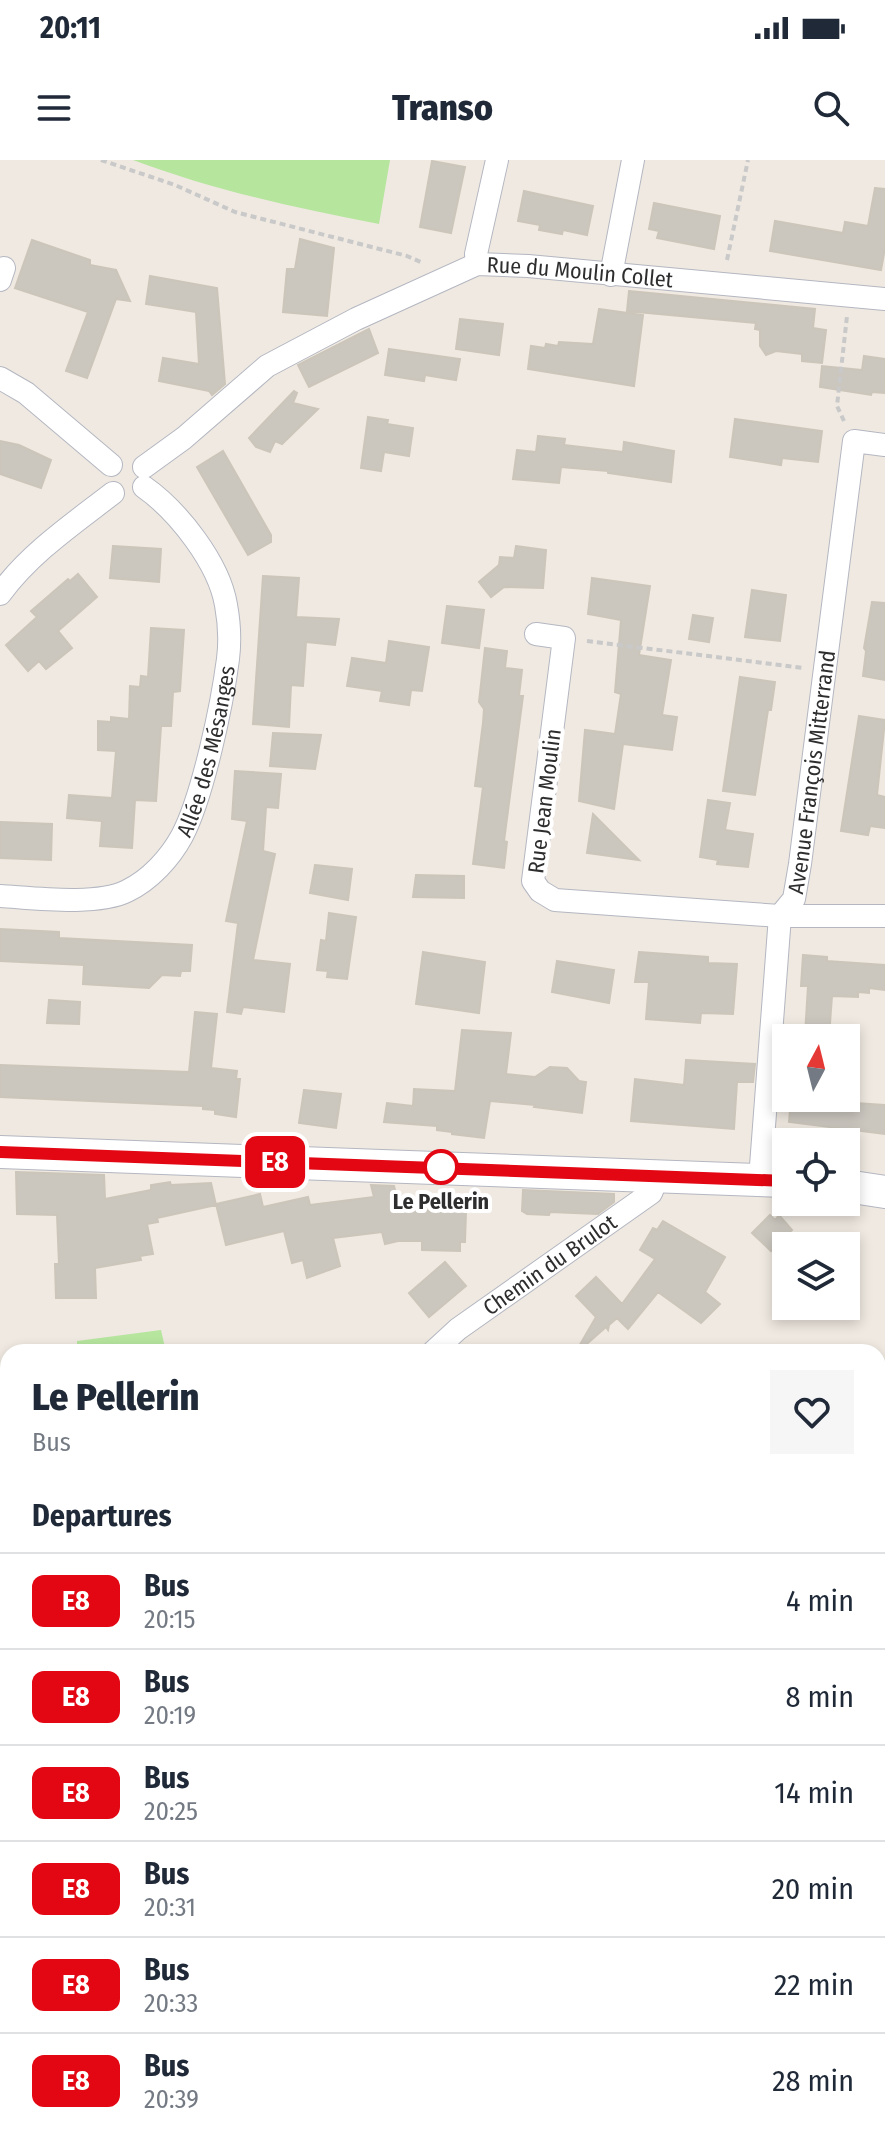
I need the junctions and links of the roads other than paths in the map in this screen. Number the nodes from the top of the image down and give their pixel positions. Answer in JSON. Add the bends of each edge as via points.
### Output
{"nodes":[{"id":1,"x":497,"y":160,"type":"edge"},
{"id":2,"x":633,"y":160,"type":"edge"},
{"id":3,"x":477,"y":264,"type":"junction"},
{"id":4,"x":611,"y":275,"type":"junction"},
{"id":5,"x":885,"y":299,"type":"edge"},
{"id":6,"x":0,"y":378,"type":"edge"},
{"id":7,"x":885,"y":445,"type":"edge"},
{"id":8,"x":111,"y":465,"type":"junction"},
{"id":9,"x":144,"y":477,"type":"junction"},
{"id":10,"x":113,"y":493,"type":"junction"},
{"id":11,"x":0,"y":594,"type":"edge"},
{"id":12,"x":536,"y":634,"type":"dead end"},
{"id":13,"x":0,"y":896,"type":"edge"},
{"id":14,"x":780,"y":916,"type":"junction"},
{"id":15,"x":885,"y":916,"type":"edge"},
{"id":16,"x":774,"y":1128,"type":"edge"},
{"id":17,"x":0,"y":1152,"type":"edge"},
{"id":18,"x":659,"y":1174,"type":"junction"},
{"id":19,"x":772,"y":1180,"type":"edge"},
{"id":20,"x":860,"y":1188,"type":"edge"},
{"id":21,"x":885,"y":1192,"type":"edge"},
{"id":22,"x":442,"y":1344,"type":"edge"}],
"edges":[{"from":1,"to":3,"type":"street"},
{"from":2,"to":4,"type":"street"},
{"from":3,"to":4,"type":"street","name":"Rue du Moulin Collet"},
{"from":3,"to":9,"type":"street","name":"Rue du Moulin Collet","via":[[267,366]]},
{"from":4,"to":5,"type":"street","name":"Rue du Moulin Collet"},
{"from":6,"to":8,"type":"street","via":[[26,393]]},
{"from":7,"to":14,"type":"street","name":"Avenue François Mitterrand","via":[[854,441],[794,899]]},
{"from":8,"to":9,"type":"street","via":[[128,458]]},
{"from":8,"to":10,"type":"street","via":[[106,476]]},
{"from":9,"to":10,"type":"street","via":[[130,498]]},
{"from":9,"to":13,"type":"street","name":"Allée des Mésanges","via":[[211,561],[226,603],[228,657],[198,790],[182,836],[158,870],[125,892],[74,901]]},
{"from":10,"to":11,"type":"street","via":[[58,535]]},
{"from":12,"to":14,"type":"street","name":"Rue Jean Moulin","via":[[564,638],[533,881],[540,891],[555,900]]},
{"from":14,"to":15,"type":"street","name":"Rue Jean Moulin"},
{"from":14,"to":16,"type":"street","name":"Avenue François Mitterrand"},
{"from":17,"to":18,"type":"main road"},
{"from":18,"to":19,"type":"main road"},
{"from":18,"to":22,"type":"street","name":"Chemin du Brulot","via":[[651,1193]]},
{"from":20,"to":21,"type":"main road"}]}
